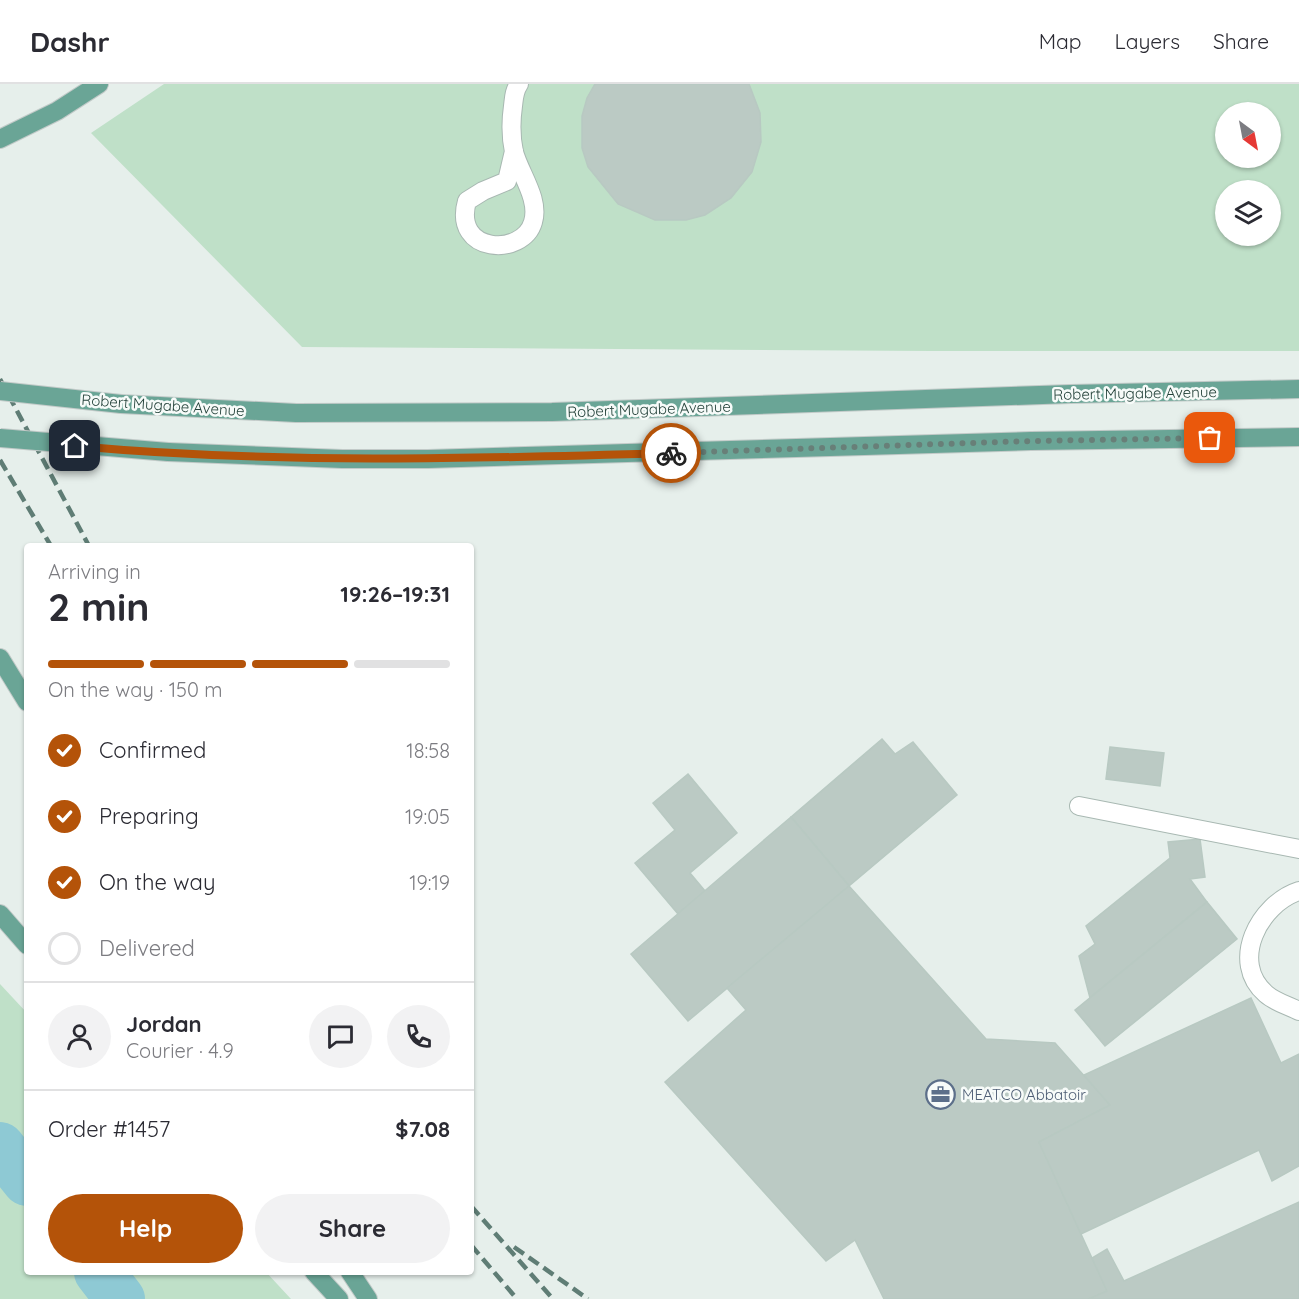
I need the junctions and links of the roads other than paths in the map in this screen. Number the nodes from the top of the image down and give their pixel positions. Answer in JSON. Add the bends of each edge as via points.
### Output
{"nodes":[{"id":1,"x":99,"y":84,"type":"edge"},
{"id":2,"x":519,"y":84,"type":"edge"},
{"id":3,"x":0,"y":139,"type":"edge"},
{"id":4,"x":514,"y":151,"type":"junction"},
{"id":5,"x":1299,"y":390,"type":"edge"},
{"id":6,"x":0,"y":391,"type":"edge"},
{"id":7,"x":1299,"y":437,"type":"edge"},
{"id":8,"x":0,"y":438,"type":"edge"},
{"id":9,"x":0,"y":658,"type":"edge"},
{"id":10,"x":24,"y":697,"type":"edge"},
{"id":11,"x":1079,"y":806,"type":"dead end"},
{"id":12,"x":1299,"y":849,"type":"edge"},
{"id":13,"x":1299,"y":891,"type":"edge"},
{"id":14,"x":0,"y":914,"type":"edge"},
{"id":15,"x":24,"y":942,"type":"edge"},
{"id":16,"x":1299,"y":1011,"type":"edge"},
{"id":17,"x":317,"y":1275,"type":"edge"},
{"id":18,"x":352,"y":1275,"type":"edge"},
{"id":19,"x":339,"y":1299,"type":"edge"},
{"id":20,"x":368,"y":1299,"type":"edge"}],
"edges":[{"from":1,"to":3,"type":"main road","via":[[57,111]]},
{"from":2,"to":4,"type":"lane","via":[[511,118]]},
{"from":4,"to":4,"type":"lane","via":[[532,200],[534,221],[525,238],[510,244],[476,240],[463,216],[467,201],[507,181]]},
{"from":5,"to":6,"type":"main road","name":"Robert Mugabe Avenue","bridge":true,"via":[[540,413],[296,413],[121,404]]},
{"from":7,"to":8,"type":"main road","bridge":true,"via":[[439,459],[168,452]]},
{"from":9,"to":10,"type":"main road"},
{"from":11,"to":12,"type":"lane"},
{"from":13,"to":16,"type":"lane","via":[[1275,905],[1260,921],[1248,952],[1252,974],[1265,994]]},
{"from":14,"to":15,"type":"main road"},
{"from":17,"to":19,"type":"main road"},
{"from":18,"to":20,"type":"main road"}]}
